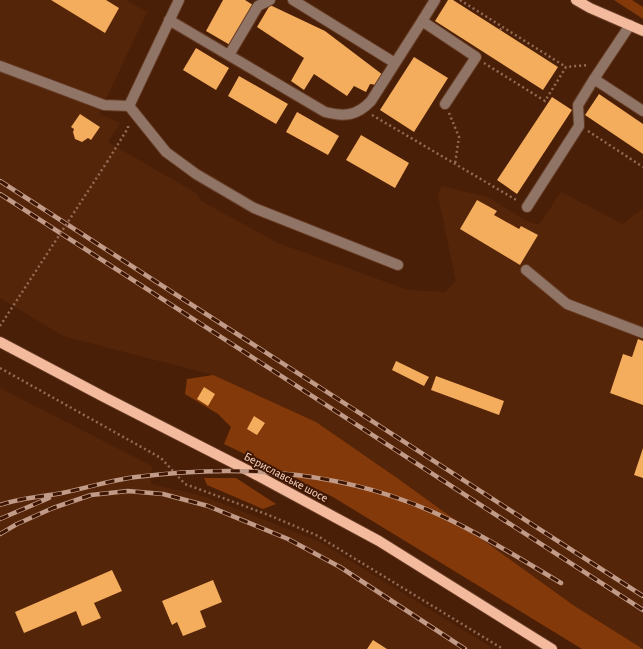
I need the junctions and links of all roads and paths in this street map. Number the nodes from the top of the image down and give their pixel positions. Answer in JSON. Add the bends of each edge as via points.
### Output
{"nodes":[{"id":1,"x":179,"y":0,"type":"edge"},
{"id":2,"x":270,"y":0,"type":"edge"},
{"id":3,"x":293,"y":0,"type":"edge"},
{"id":4,"x":435,"y":0,"type":"edge"},
{"id":5,"x":460,"y":0,"type":"edge"},
{"id":6,"x":576,"y":0,"type":"edge"},
{"id":7,"x":169,"y":20,"type":"junction"},
{"id":8,"x":422,"y":21,"type":"junction"},
{"id":9,"x":630,"y":25,"type":"junction"},
{"id":10,"x":503,"y":26,"type":"junction"},
{"id":11,"x":500,"y":30,"type":"dead end"},
{"id":12,"x":643,"y":31,"type":"edge"},
{"id":13,"x":229,"y":55,"type":"junction"},
{"id":14,"x":476,"y":57,"type":"junction"},
{"id":15,"x":395,"y":63,"type":"junction"},
{"id":16,"x":0,"y":66,"type":"edge"},
{"id":17,"x":566,"y":67,"type":"junction"},
{"id":18,"x":601,"y":69,"type":"junction"},
{"id":19,"x":594,"y":80,"type":"junction"},
{"id":20,"x":445,"y":104,"type":"joint"},
{"id":21,"x":129,"y":106,"type":"junction"},
{"id":22,"x":363,"y":109,"type":"junction"},
{"id":23,"x":643,"y":111,"type":"edge"},
{"id":24,"x":579,"y":126,"type":"junction"},
{"id":25,"x":128,"y":128,"type":"dead end"},
{"id":26,"x":455,"y":164,"type":"junction"},
{"id":27,"x":643,"y":167,"type":"edge"},
{"id":28,"x":527,"y":207,"type":"joint"},
{"id":29,"x":398,"y":265,"type":"dead end"},
{"id":30,"x":526,"y":270,"type":"dead end"},
{"id":31,"x":0,"y":326,"type":"edge"},
{"id":32,"x":643,"y":332,"type":"edge"},
{"id":33,"x":0,"y":342,"type":"edge"},
{"id":34,"x":0,"y":368,"type":"edge"},
{"id":35,"x":503,"y":649,"type":"edge"},
{"id":36,"x":552,"y":649,"type":"edge"}],
"edges":[{"from":1,"to":7,"type":"street"},
{"from":2,"to":13,"type":"street","via":[[258,6]]},
{"from":3,"to":15,"type":"street"},
{"from":4,"to":8,"type":"street"},
{"from":5,"to":10,"type":"path"},
{"from":6,"to":9,"type":"main road"},
{"from":7,"to":13,"type":"street"},
{"from":7,"to":21,"type":"street"},
{"from":8,"to":14,"type":"street"},
{"from":8,"to":15,"type":"street"},
{"from":9,"to":12,"type":"main road"},
{"from":9,"to":18,"type":"street"},
{"from":10,"to":11,"type":"path"},
{"from":10,"to":17,"type":"path"},
{"from":13,"to":22,"type":"street","via":[[325,112],[353,114]]},
{"from":14,"to":17,"type":"path","via":[[545,101]]},
{"from":14,"to":20,"type":"street"},
{"from":15,"to":22,"type":"street"},
{"from":16,"to":21,"type":"street","via":[[104,105]]},
{"from":17,"to":18,"type":"path","via":[[590,64]]},
{"from":18,"to":19,"type":"street"},
{"from":19,"to":23,"type":"street"},
{"from":19,"to":24,"type":"street","via":[[578,104]]},
{"from":20,"to":26,"type":"path","via":[[459,137]]},
{"from":21,"to":29,"type":"street","via":[[166,152],[196,174],[254,208]]},
{"from":22,"to":26,"type":"path"},
{"from":24,"to":27,"type":"path"},
{"from":24,"to":28,"type":"street"},
{"from":25,"to":31,"type":"path","bridge":true},
{"from":26,"to":28,"type":"path"},
{"from":30,"to":32,"type":"street","via":[[567,304]]},
{"from":33,"to":36,"type":"main road","name":"Бериславське шосе","via":[[379,541]]},
{"from":34,"to":35,"type":"path","via":[[161,458],[185,484],[316,535]]}]}
